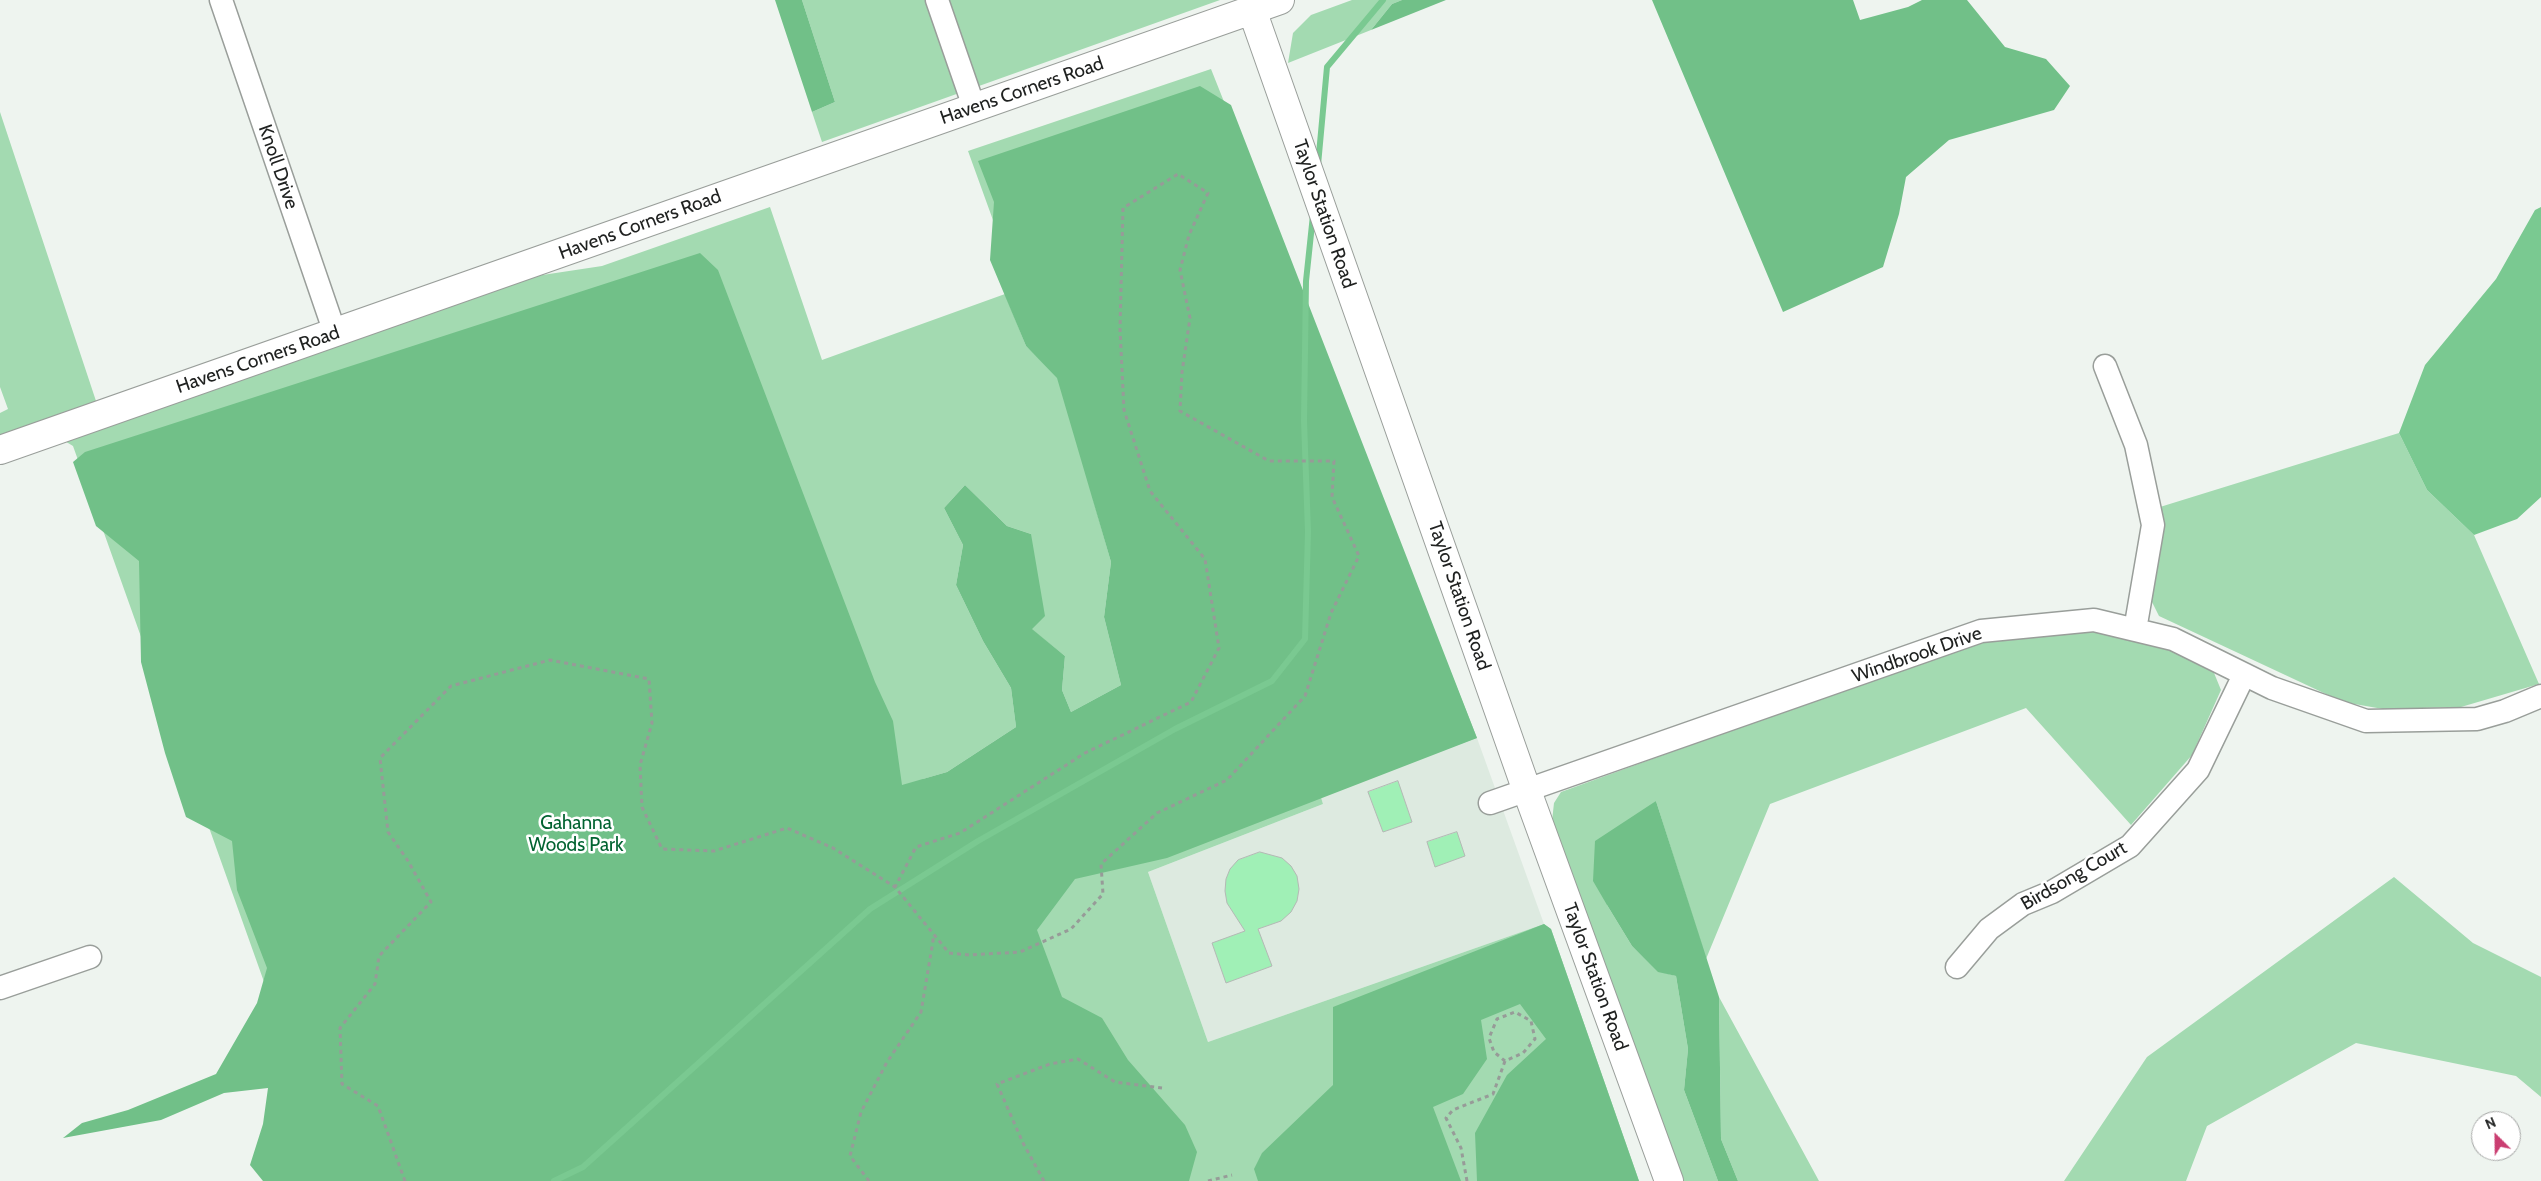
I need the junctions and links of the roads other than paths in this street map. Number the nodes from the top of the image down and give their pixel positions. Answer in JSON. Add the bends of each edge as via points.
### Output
{"nodes":[{"id":1,"x":221,"y":0,"type":"edge"},
{"id":2,"x":937,"y":0,"type":"edge"},
{"id":3,"x":1280,"y":0,"type":"edge"},
{"id":4,"x":1252,"y":10,"type":"junction"},
{"id":5,"x":974,"y":108,"type":"junction"},
{"id":6,"x":335,"y":333,"type":"junction"},
{"id":7,"x":2105,"y":366,"type":"dead end"},
{"id":8,"x":0,"y":450,"type":"edge"},
{"id":9,"x":2135,"y":630,"type":"junction"},
{"id":10,"x":2244,"y":675,"type":"junction"},
{"id":11,"x":2541,"y":696,"type":"edge"},
{"id":12,"x":1527,"y":791,"type":"junction"},
{"id":13,"x":1490,"y":803,"type":"dead end"},
{"id":14,"x":90,"y":957,"type":"dead end"},
{"id":15,"x":1957,"y":967,"type":"dead end"},
{"id":16,"x":0,"y":988,"type":"edge"},
{"id":17,"x":1669,"y":1181,"type":"edge"}],
"edges":[{"from":1,"to":6,"type":"street","name":"Knoll Drive"},
{"from":2,"to":5,"type":"street"},
{"from":3,"to":4,"type":"main road","name":"Havens Corners Road"},
{"from":4,"to":5,"type":"main road","name":"Havens Corners Road"},
{"from":4,"to":12,"type":"main road","name":"Taylor Station Road"},
{"from":5,"to":6,"type":"main road","name":"Havens Corners Road"},
{"from":6,"to":8,"type":"main road","name":"Havens Corners Road"},
{"from":7,"to":9,"type":"street","via":[[2136,445],[2153,525]]},
{"from":9,"to":10,"type":"street","name":"Windbrook Drive","via":[[2173,639]]},
{"from":9,"to":12,"type":"street","name":"Windbrook Drive","via":[[2094,620],[1981,631]]},
{"from":10,"to":11,"type":"street","name":"Windbrook Drive","via":[[2272,688],[2366,720],[2477,719]]},
{"from":10,"to":15,"type":"street","name":"Birdsong Court","via":[[2198,770],[2130,846],[2052,892],[2023,904],[1989,929]]},
{"from":12,"to":13,"type":"street","name":"Windbrook Drive"},
{"from":12,"to":17,"type":"main road","name":"Taylor Station Road"},
{"from":14,"to":16,"type":"street"}]}
